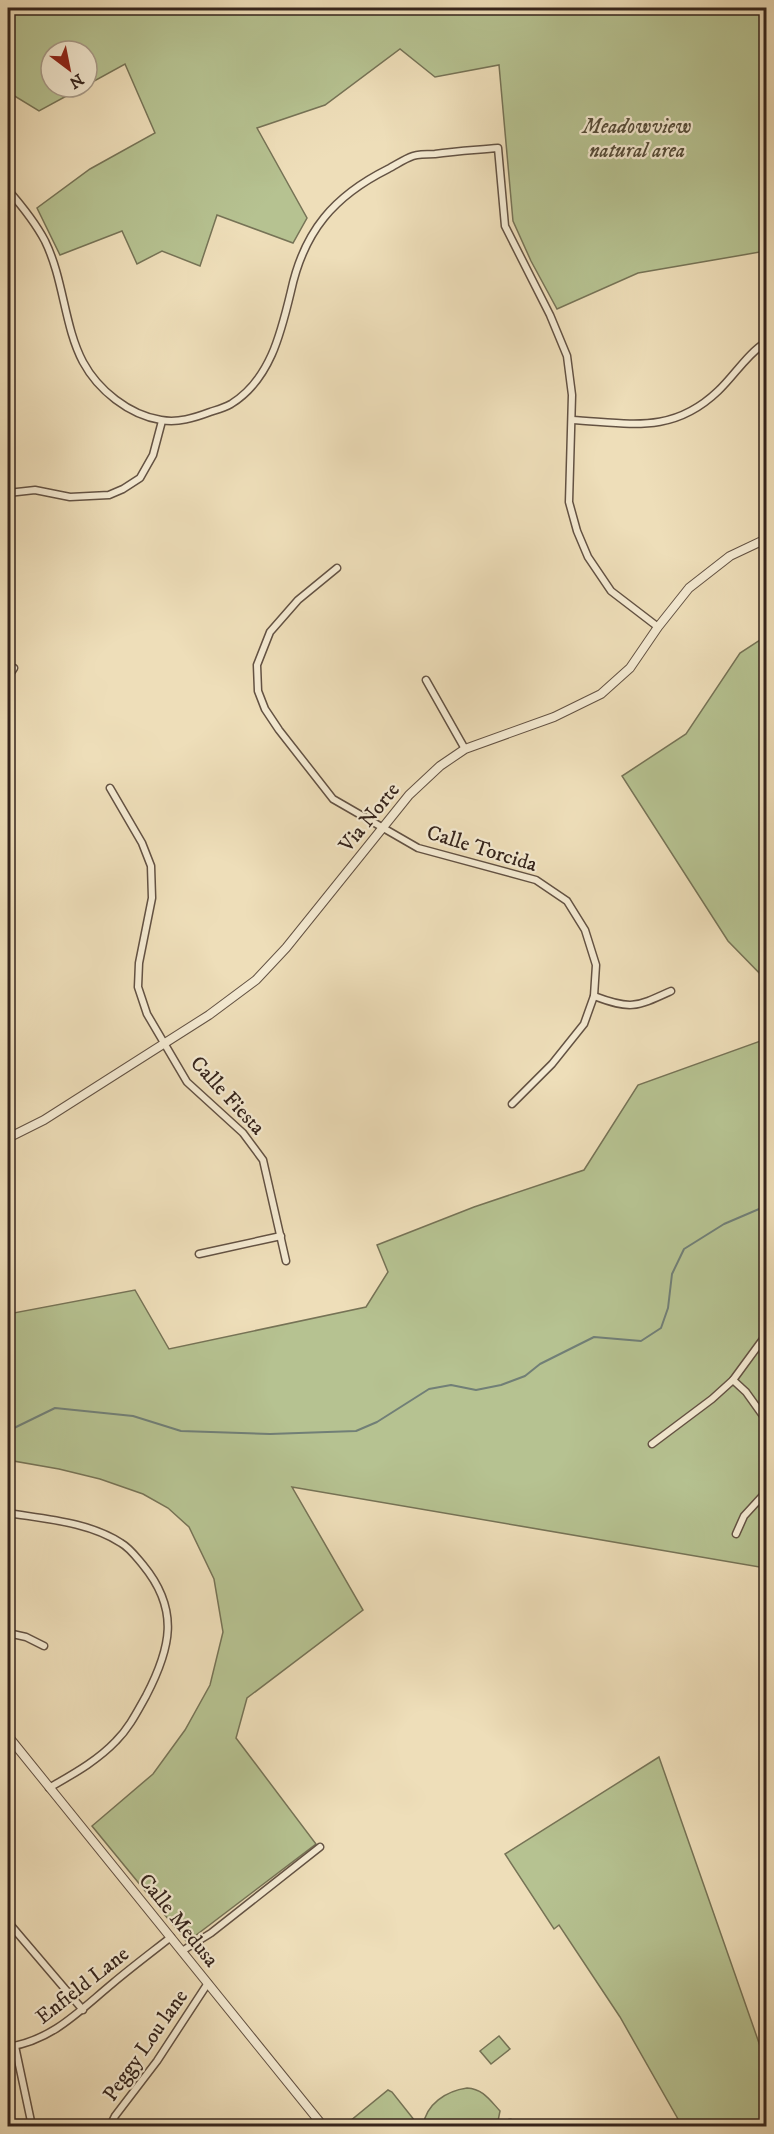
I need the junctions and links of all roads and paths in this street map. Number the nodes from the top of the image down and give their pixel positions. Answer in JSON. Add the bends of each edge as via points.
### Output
{"nodes":[{"id":1,"x":8,"y":190,"type":"edge"},
{"id":2,"x":766,"y":342,"type":"edge"},
{"id":3,"x":572,"y":420,"type":"junction"},
{"id":4,"x":162,"y":421,"type":"junction"},
{"id":5,"x":8,"y":493,"type":"edge"},
{"id":6,"x":766,"y":540,"type":"edge"},
{"id":7,"x":337,"y":568,"type":"dead end"},
{"id":8,"x":658,"y":627,"type":"junction"},
{"id":9,"x":14,"y":668,"type":"dead end"},
{"id":10,"x":8,"y":677,"type":"edge"},
{"id":11,"x":426,"y":680,"type":"dead end"},
{"id":12,"x":465,"y":749,"type":"junction"},
{"id":13,"x":110,"y":788,"type":"dead end"},
{"id":14,"x":384,"y":827,"type":"junction"},
{"id":15,"x":671,"y":991,"type":"dead end"},
{"id":16,"x":594,"y":996,"type":"junction"},
{"id":17,"x":163,"y":1043,"type":"junction"},
{"id":18,"x":512,"y":1104,"type":"dead end"},
{"id":19,"x":8,"y":1138,"type":"edge"},
{"id":20,"x":281,"y":1236,"type":"junction"},
{"id":21,"x":199,"y":1254,"type":"dead end"},
{"id":22,"x":286,"y":1261,"type":"dead end"},
{"id":23,"x":766,"y":1335,"type":"edge"},
{"id":24,"x":733,"y":1380,"type":"junction"},
{"id":25,"x":766,"y":1420,"type":"edge"},
{"id":26,"x":652,"y":1444,"type":"dead end"},
{"id":27,"x":766,"y":1492,"type":"edge"},
{"id":28,"x":8,"y":1513,"type":"edge"},
{"id":29,"x":736,"y":1534,"type":"dead end"},
{"id":30,"x":8,"y":1632,"type":"edge"},
{"id":31,"x":44,"y":1646,"type":"dead end"},
{"id":32,"x":8,"y":1736,"type":"edge"},
{"id":33,"x":49,"y":1788,"type":"junction"},
{"id":34,"x":320,"y":1847,"type":"dead end"},
{"id":35,"x":8,"y":1922,"type":"edge"},
{"id":36,"x":171,"y":1937,"type":"junction"},
{"id":37,"x":182,"y":1951,"type":"junction"},
{"id":38,"x":208,"y":1983,"type":"junction"},
{"id":39,"x":83,"y":2010,"type":"junction"},
{"id":40,"x":11,"y":2047,"type":"edge"},
{"id":41,"x":32,"y":2127,"type":"edge"},
{"id":42,"x":111,"y":2127,"type":"edge"},
{"id":43,"x":323,"y":2127,"type":"edge"}],
"edges":[{"from":1,"to":4,"type":"street","via":[[45,242],[83,363],[122,405]]},
{"from":2,"to":3,"type":"street","via":[[717,392],[688,415],[649,424]]},
{"from":3,"to":4,"type":"street","via":[[567,356],[506,226],[498,148],[413,156],[343,197],[317,225],[303,250],[284,324],[270,360],[251,389],[230,405],[190,419]]},
{"from":3,"to":8,"type":"street","via":[[569,502],[577,531],[588,557],[611,591]]},
{"from":4,"to":5,"type":"street","via":[[153,455],[140,478],[123,489],[109,495],[70,496],[34,490]]},
{"from":6,"to":8,"type":"street","name":"Via Norte","via":[[730,556],[689,588]]},
{"from":7,"to":14,"type":"street","name":"Calle Torcida","via":[[298,600],[270,632],[257,665],[258,691],[279,730],[333,799]]},
{"from":8,"to":12,"type":"street","name":"Via Norte","via":[[630,668],[601,694],[554,717]]},
{"from":9,"to":10,"type":"street"},
{"from":11,"to":12,"type":"street"},
{"from":12,"to":14,"type":"street","name":"Via Norte","via":[[409,795]]},
{"from":13,"to":17,"type":"street","name":"Calle Fiesta","via":[[151,866],[152,898],[138,987]]},
{"from":14,"to":16,"type":"street","name":"Calle Torcida","via":[[418,848],[537,879],[567,901],[585,930],[596,965]]},
{"from":14,"to":17,"type":"street","name":"Via Norte","via":[[256,980]]},
{"from":15,"to":16,"type":"street","via":[[644,1004],[620,1006]]},
{"from":16,"to":18,"type":"street","name":"Calle Torcida","via":[[584,1024]]},
{"from":17,"to":19,"type":"street","name":"Via Norte","via":[[44,1120]]},
{"from":17,"to":20,"type":"street","name":"Calle Fiesta","via":[[186,1082],[243,1133],[263,1160]]},
{"from":20,"to":21,"type":"street"},
{"from":20,"to":22,"type":"street","name":"Calle Fiesta"},
{"from":23,"to":24,"type":"street"},
{"from":24,"to":25,"type":"street"},
{"from":24,"to":26,"type":"street"},
{"from":27,"to":29,"type":"street","via":[[744,1516]]},
{"from":28,"to":33,"type":"street","via":[[87,1528],[124,1544],[152,1576],[163,1597],[167,1617],[163,1662],[130,1724],[91,1763]]},
{"from":30,"to":31,"type":"street"},
{"from":32,"to":33,"type":"street","name":"Calle Medusa"},
{"from":33,"to":36,"type":"street","name":"Calle Medusa"},
{"from":34,"to":37,"type":"street","via":[[211,1934]]},
{"from":35,"to":39,"type":"street"},
{"from":36,"to":37,"type":"street","name":"Calle Medusa"},
{"from":36,"to":39,"type":"street","name":"Enfield Lane"},
{"from":37,"to":38,"type":"street","name":"Calle Medusa"},
{"from":38,"to":42,"type":"street","name":"Peggy Lou lane"},
{"from":38,"to":43,"type":"street","name":"Calle Medusa"},
{"from":39,"to":40,"type":"street","name":"Enfield Lane","via":[[45,2037]]},
{"from":40,"to":41,"type":"street"}]}
